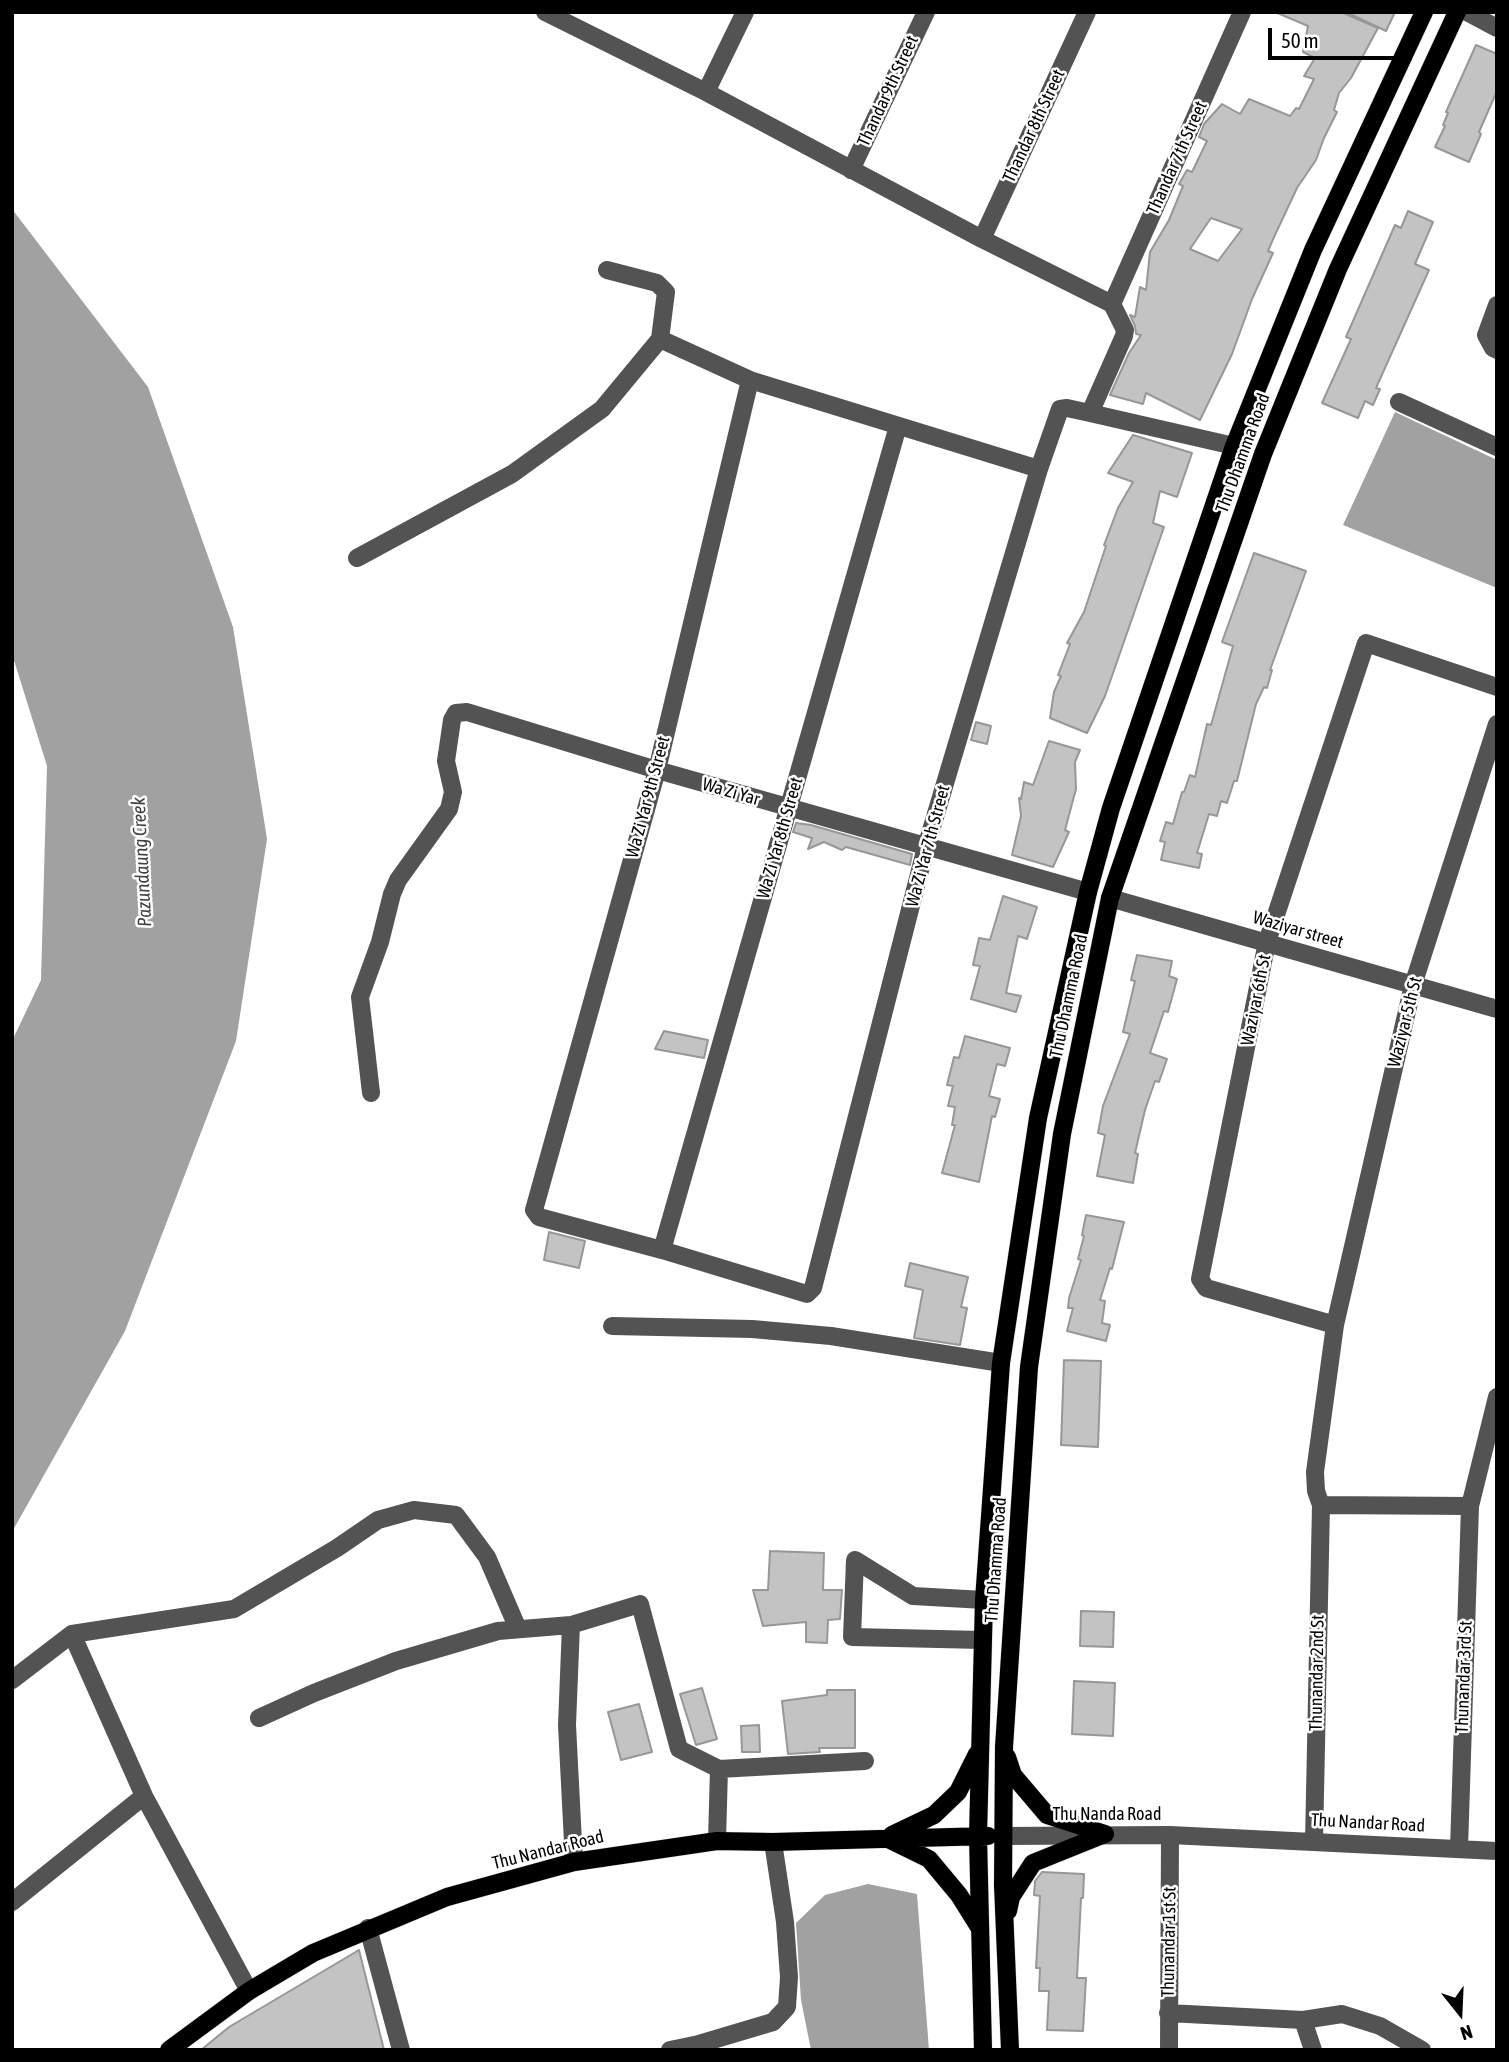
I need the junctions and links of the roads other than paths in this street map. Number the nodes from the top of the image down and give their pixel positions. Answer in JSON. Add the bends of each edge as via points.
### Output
{"nodes":[{"id":1,"x":545,"y":12,"type":"edge"},
{"id":2,"x":745,"y":12,"type":"edge"},
{"id":3,"x":926,"y":12,"type":"edge"},
{"id":4,"x":1087,"y":12,"type":"edge"},
{"id":5,"x":1242,"y":12,"type":"edge"},
{"id":6,"x":1424,"y":12,"type":"edge"},
{"id":7,"x":1457,"y":12,"type":"edge"},
{"id":8,"x":1467,"y":12,"type":"edge"},
{"id":9,"x":579,"y":20,"type":"edge"},
{"id":10,"x":1497,"y":28,"type":"edge"},
{"id":11,"x":706,"y":92,"type":"junction"},
{"id":12,"x":851,"y":170,"type":"junction"},
{"id":13,"x":982,"y":239,"type":"junction"},
{"id":14,"x":607,"y":270,"type":"dead end"},
{"id":15,"x":1112,"y":304,"type":"junction"},
{"id":16,"x":1497,"y":305,"type":"edge"},
{"id":17,"x":660,"y":339,"type":"junction"},
{"id":18,"x":1491,"y":342,"type":"edge"},
{"id":19,"x":750,"y":380,"type":"junction"},
{"id":20,"x":1399,"y":402,"type":"dead end"},
{"id":21,"x":1090,"y":413,"type":"junction"},
{"id":22,"x":898,"y":426,"type":"junction"},
{"id":23,"x":1234,"y":446,"type":"junction"},
{"id":24,"x":1497,"y":447,"type":"edge"},
{"id":25,"x":1039,"y":469,"type":"junction"},
{"id":26,"x":357,"y":558,"type":"dead end"},
{"id":27,"x":1497,"y":687,"type":"edge"},
{"id":28,"x":1497,"y":724,"type":"edge"},
{"id":29,"x":657,"y":770,"type":"junction"},
{"id":30,"x":788,"y":808,"type":"junction"},
{"id":31,"x":926,"y":847,"type":"junction"},
{"id":32,"x":1088,"y":892,"type":"junction"},
{"id":33,"x":1110,"y":898,"type":"junction"},
{"id":34,"x":1267,"y":942,"type":"junction"},
{"id":35,"x":1413,"y":985,"type":"junction"},
{"id":36,"x":1497,"y":1009,"type":"edge"},
{"id":37,"x":370,"y":1093,"type":"dead end"},
{"id":38,"x":662,"y":1250,"type":"junction"},
{"id":39,"x":1335,"y":1325,"type":"junction"},
{"id":40,"x":612,"y":1326,"type":"dead end"},
{"id":41,"x":1001,"y":1363,"type":"junction"},
{"id":42,"x":1497,"y":1397,"type":"edge"},
{"id":43,"x":1321,"y":1505,"type":"junction"},
{"id":44,"x":1470,"y":1506,"type":"junction"},
{"id":45,"x":984,"y":1600,"type":"junction"},
{"id":46,"x":571,"y":1625,"type":"junction"},
{"id":47,"x":517,"y":1629,"type":"junction"},
{"id":48,"x":72,"y":1634,"type":"junction"},
{"id":49,"x":982,"y":1640,"type":"junction"},
{"id":50,"x":12,"y":1680,"type":"edge"},
{"id":51,"x":259,"y":1718,"type":"dead end"},
{"id":52,"x":1004,"y":1747,"type":"junction"},
{"id":53,"x":979,"y":1750,"type":"junction"},
{"id":54,"x":865,"y":1761,"type":"dead end"},
{"id":55,"x":719,"y":1769,"type":"junction"},
{"id":56,"x":144,"y":1796,"type":"junction"},
{"id":57,"x":1105,"y":1835,"type":"junction"},
{"id":58,"x":1170,"y":1835,"type":"junction"},
{"id":59,"x":978,"y":1836,"type":"junction"},
{"id":60,"x":1002,"y":1836,"type":"junction"},
{"id":61,"x":885,"y":1837,"type":"junction"},
{"id":62,"x":1236,"y":1838,"type":"joint"},
{"id":63,"x":717,"y":1841,"type":"junction"},
{"id":64,"x":773,"y":1842,"type":"junction"},
{"id":65,"x":1314,"y":1842,"type":"junction"},
{"id":66,"x":1459,"y":1849,"type":"junction"},
{"id":67,"x":1497,"y":1850,"type":"edge"},
{"id":68,"x":574,"y":1861,"type":"junction"},
{"id":69,"x":12,"y":1902,"type":"edge"},
{"id":70,"x":979,"y":1927,"type":"junction"},
{"id":71,"x":368,"y":1928,"type":"junction"},
{"id":72,"x":1004,"y":1932,"type":"junction"},
{"id":73,"x":249,"y":1991,"type":"junction"},
{"id":74,"x":1168,"y":2014,"type":"junction"},
{"id":75,"x":1303,"y":2020,"type":"junction"},
{"id":76,"x":700,"y":2047,"type":"edge"},
{"id":77,"x":169,"y":2050,"type":"edge"},
{"id":78,"x":401,"y":2050,"type":"edge"},
{"id":79,"x":670,"y":2050,"type":"edge"},
{"id":80,"x":983,"y":2050,"type":"edge"},
{"id":81,"x":1010,"y":2050,"type":"edge"},
{"id":82,"x":1169,"y":2050,"type":"edge"},
{"id":83,"x":1313,"y":2050,"type":"edge"},
{"id":84,"x":1422,"y":2050,"type":"edge"}],
"edges":[{"from":1,"to":9,"type":"street"},
{"from":2,"to":11,"type":"street"},
{"from":3,"to":12,"type":"street","name":"Thandar9th Street"},
{"from":4,"to":13,"type":"street","name":"Thandar 8th Street"},
{"from":5,"to":15,"type":"street","name":"Thandar 7th Street"},
{"from":6,"to":23,"type":"main road","name":"Thu Dhamma Road","via":[[1313,250]]},
{"from":7,"to":33,"type":"main road","name":"Thu Dhamma Road","via":[[1338,269],[1263,454]]},
{"from":8,"to":10,"type":"street"},
{"from":9,"to":11,"type":"street"},
{"from":11,"to":12,"type":"street"},
{"from":12,"to":13,"type":"street"},
{"from":13,"to":15,"type":"street"},
{"from":14,"to":17,"type":"street","via":[[657,283],[666,292]]},
{"from":15,"to":21,"type":"street","via":[[1124,336]]},
{"from":16,"to":18,"type":"street"},
{"from":17,"to":19,"type":"street"},
{"from":17,"to":26,"type":"street","via":[[602,408],[512,474]]},
{"from":19,"to":22,"type":"street"},
{"from":19,"to":29,"type":"street","name":"Wa Zi Yar 9th Street"},
{"from":20,"to":24,"type":"street"},
{"from":21,"to":23,"type":"street"},
{"from":21,"to":25,"type":"street","name":"Wa Zi Yar 7th Street","via":[[1060,409]]},
{"from":22,"to":25,"type":"street"},
{"from":22,"to":30,"type":"street","name":"Wa Zi Yar 8th Street"},
{"from":23,"to":32,"type":"main road","name":"Thu Dhamma Road","via":[[1111,808]]},
{"from":25,"to":31,"type":"street","name":"Wa Zi Yar 7th Street"},
{"from":27,"to":34,"type":"street","name":"Waziyar 6th St","via":[[1366,643]]},
{"from":28,"to":35,"type":"street","name":"Waziyar 5th St"},
{"from":29,"to":30,"type":"street","name":"Wa Zi Yar"},
{"from":29,"to":37,"type":"street","name":"Wa Zi Yar","via":[[467,712],[456,713],[446,761],[453,792],[449,809],[391,894],[360,998]]},
{"from":29,"to":38,"type":"street","name":"Wa Zi Yar 9th Street","via":[[534,1210],[539,1217]]},
{"from":30,"to":31,"type":"street","name":"Wa Zi Yar"},
{"from":30,"to":38,"type":"street","name":"Wa Zi Yar 8th Street"},
{"from":31,"to":32,"type":"street","name":"Wa Zi Yar"},
{"from":31,"to":38,"type":"street","name":"Wa Zi Yar 7th Street","via":[[813,1288],[807,1294]]},
{"from":32,"to":33,"type":"main road","name":"Waziyar street"},
{"from":32,"to":41,"type":"main road","name":"Thu Dhamma Road","via":[[1038,1118]]},
{"from":33,"to":34,"type":"street","name":"Waziyar street"},
{"from":33,"to":52,"type":"main road","name":"Thu Dhamma Road","via":[[1062,1134],[1030,1367]]},
{"from":34,"to":35,"type":"street","name":"Waziyar street"},
{"from":34,"to":39,"type":"street","name":"Waziyar 6th St","via":[[1200,1279],[1206,1288]]},
{"from":35,"to":36,"type":"street","name":"Waziyar street"},
{"from":35,"to":39,"type":"street","name":"Waziyar 5th St"},
{"from":39,"to":43,"type":"street","name":"Waziyar 5th St","via":[[1315,1472]]},
{"from":40,"to":41,"type":"street","via":[[831,1336]]},
{"from":41,"to":45,"type":"main road","name":"Thu Dhamma Road"},
{"from":42,"to":44,"type":"street","name":"Thunandar 3rd St"},
{"from":43,"to":44,"type":"street"},
{"from":43,"to":65,"type":"street","name":"Thunandar 2nd St"},
{"from":44,"to":66,"type":"street","name":"Thunandar 3rd St"},
{"from":45,"to":49,"type":"main road","name":"Thu Dhamma Road"},
{"from":45,"to":49,"type":"street","via":[[913,1597],[855,1560],[852,1637]]},
{"from":46,"to":47,"type":"street"},
{"from":46,"to":55,"type":"street","via":[[640,1604],[679,1749]]},
{"from":46,"to":68,"type":"street","via":[[568,1725]]},
{"from":47,"to":48,"type":"street","via":[[487,1557],[456,1515],[414,1510],[378,1520],[234,1609]]},
{"from":47,"to":51,"type":"street","via":[[396,1661]]},
{"from":48,"to":50,"type":"street"},
{"from":48,"to":56,"type":"street"},
{"from":49,"to":53,"type":"main road","name":"Thu Dhamma Road"},
{"from":52,"to":57,"type":"main road","via":[[1013,1775],[1047,1815]]},
{"from":52,"to":60,"type":"main road","name":"Thu Dhamma Road"},
{"from":53,"to":59,"type":"main road","name":"Thu Dhamma Road"},
{"from":53,"to":61,"type":"main road","via":[[958,1792],[934,1815]]},
{"from":54,"to":55,"type":"street"},
{"from":55,"to":63,"type":"street"},
{"from":56,"to":69,"type":"street"},
{"from":56,"to":73,"type":"street"},
{"from":57,"to":58,"type":"street","name":"Thu Nanda Road"},
{"from":57,"to":60,"type":"street","name":"Thu Nanda Road"},
{"from":57,"to":72,"type":"main road","via":[[1033,1863],[1011,1898]]},
{"from":58,"to":62,"type":"street","name":"Thu Nanda Road"},
{"from":58,"to":74,"type":"street","name":"Thunandar 1st St"},
{"from":59,"to":60,"type":"main road","name":"Thu Nanda Road"},
{"from":59,"to":61,"type":"main road","name":"Thu Nandar Road"},
{"from":59,"to":70,"type":"main road","name":"Thu Dhamma Road"},
{"from":60,"to":72,"type":"main road","name":"Thu Dhamma Road"},
{"from":61,"to":64,"type":"main road","name":"Thu Nandar Road"},
{"from":61,"to":70,"type":"main road","via":[[929,1859]]},
{"from":62,"to":65,"type":"street","name":"Thu Nandar Road"},
{"from":63,"to":64,"type":"main road","name":"Thu Nandar Road"},
{"from":63,"to":68,"type":"main road","name":"Thu Nandar Road"},
{"from":64,"to":76,"type":"street","via":[[785,1922],[788,2007],[773,2022]]},
{"from":65,"to":66,"type":"street","name":"Thu Nandar Road"},
{"from":66,"to":67,"type":"street","name":"Thu Nandar Road"},
{"from":68,"to":71,"type":"main road","name":"Thu Nandar Road","via":[[447,1897]]},
{"from":70,"to":80,"type":"main road","name":"Thu Dhamma Road"},
{"from":71,"to":73,"type":"main road","name":"Thu Nandar Road","via":[[313,1953]]},
{"from":71,"to":78,"type":"street"},
{"from":72,"to":81,"type":"main road","name":"Thu Dhamma Road"},
{"from":73,"to":77,"type":"main road","name":"Thu Nandar Road"},
{"from":74,"to":75,"type":"street"},
{"from":74,"to":82,"type":"street","name":"Thunandar 1st St"},
{"from":75,"to":83,"type":"street"},
{"from":75,"to":84,"type":"street","via":[[1342,2014],[1380,2026]]},
{"from":76,"to":79,"type":"street"}]}
